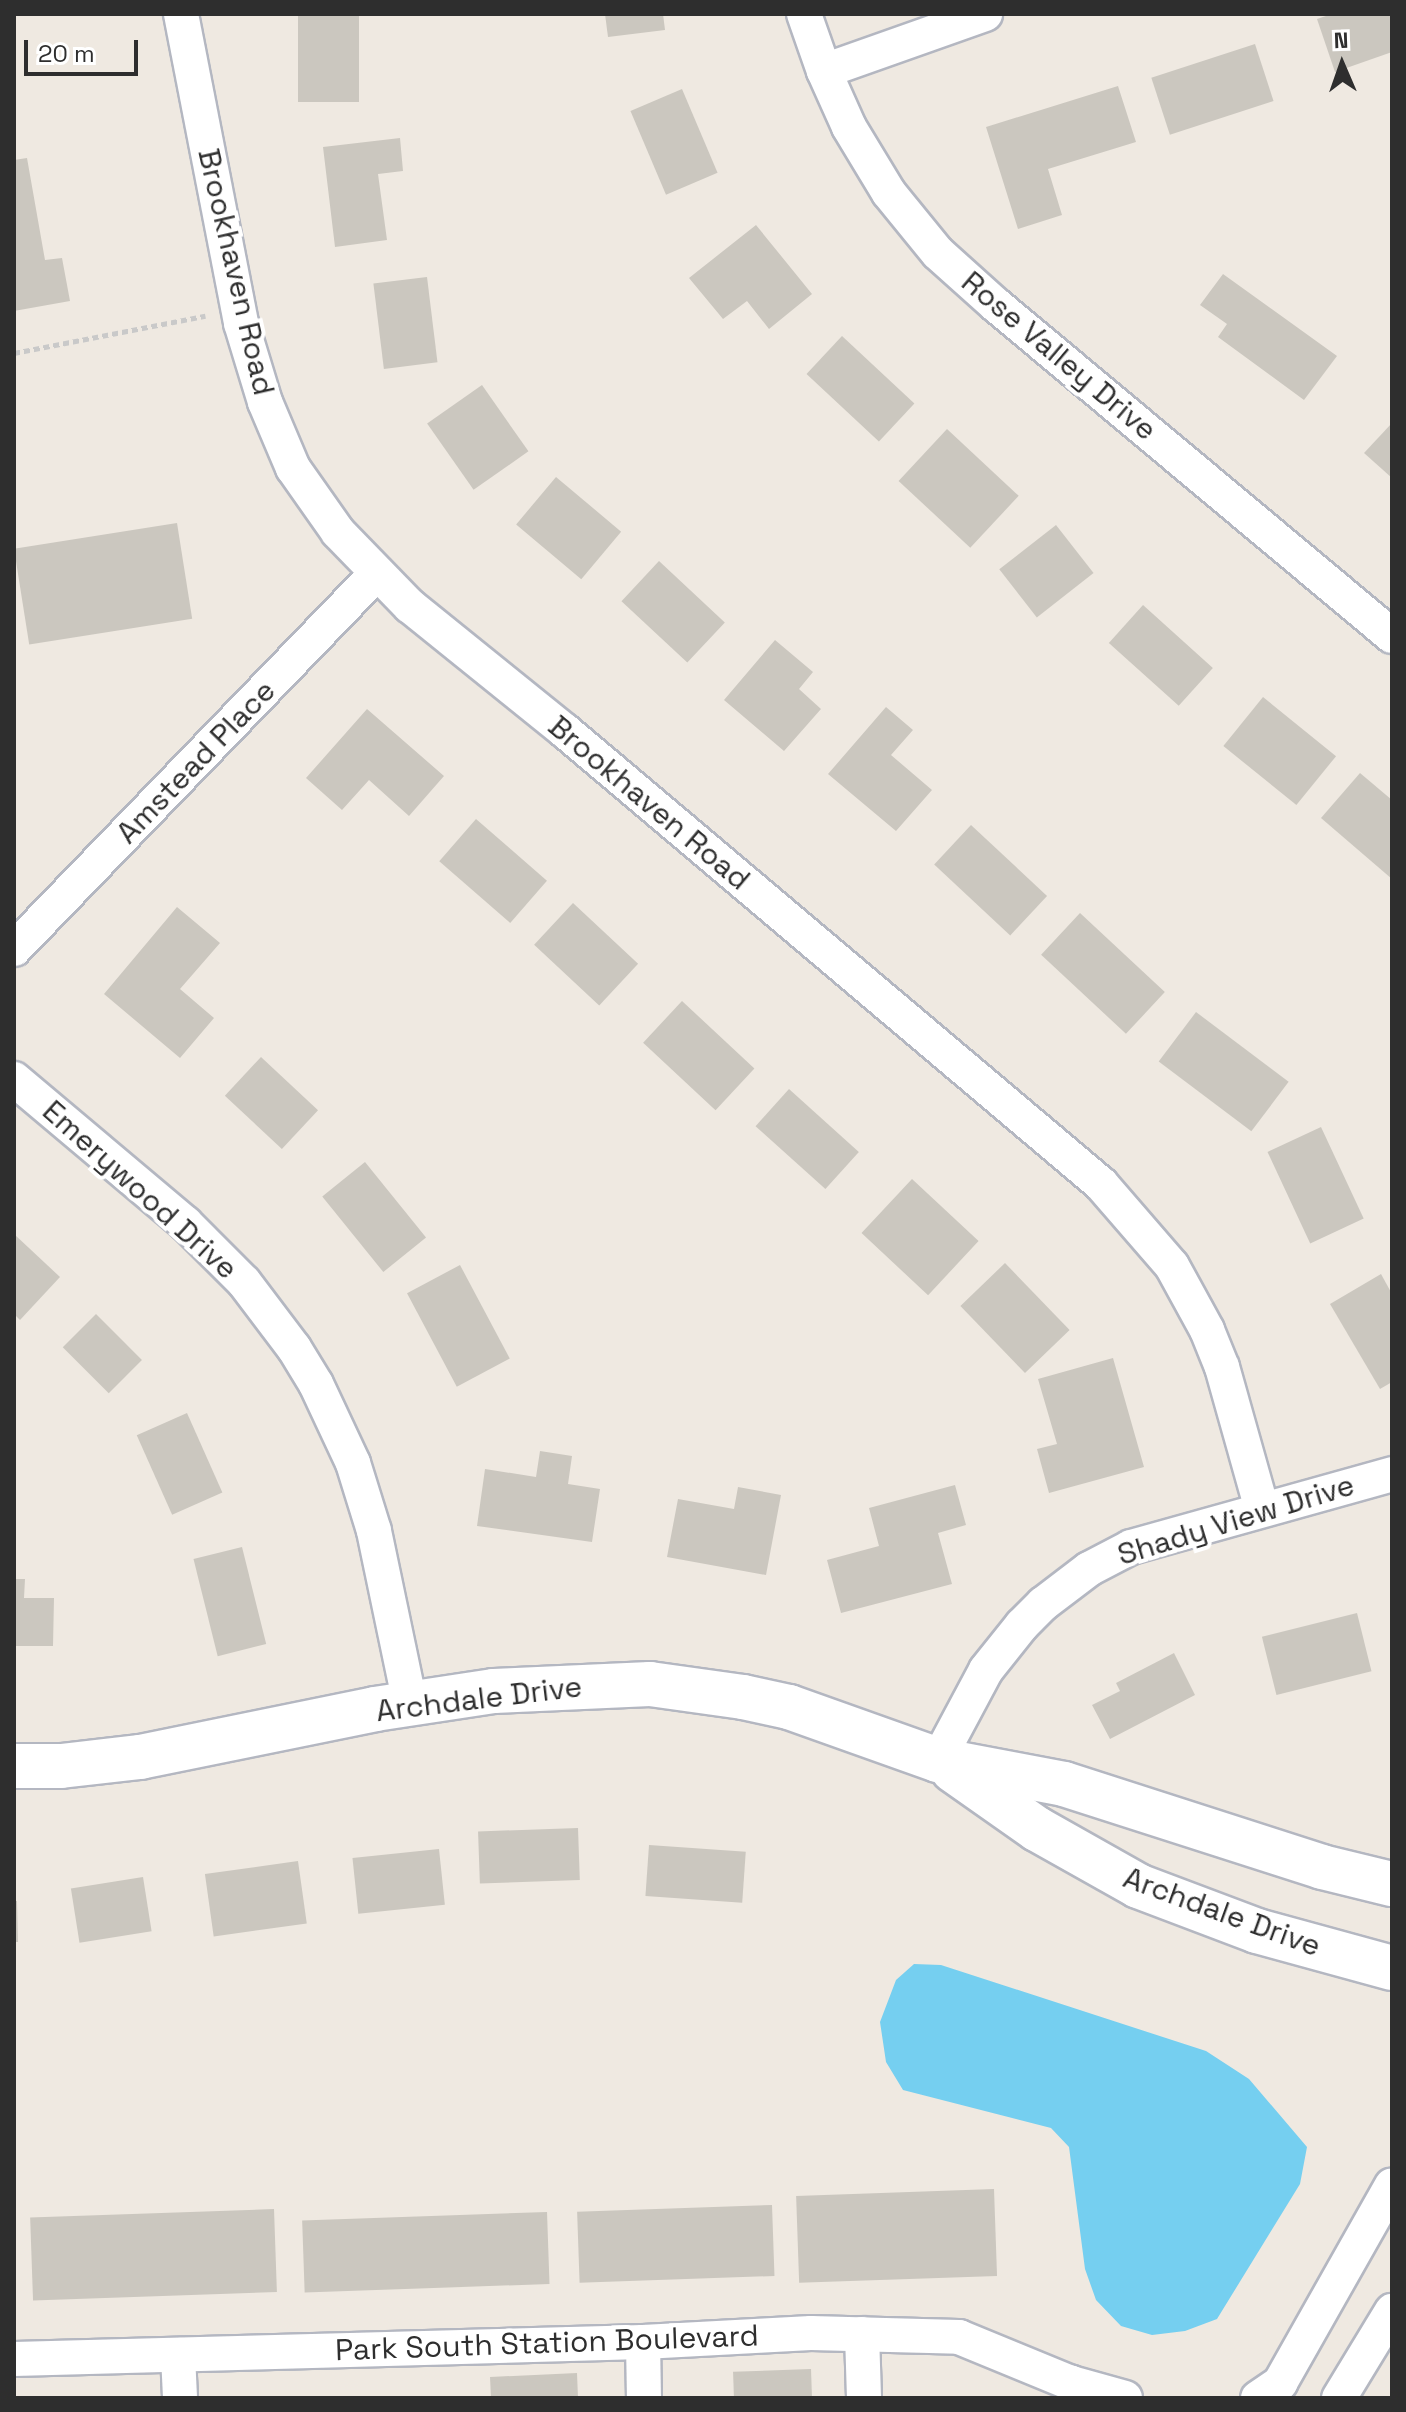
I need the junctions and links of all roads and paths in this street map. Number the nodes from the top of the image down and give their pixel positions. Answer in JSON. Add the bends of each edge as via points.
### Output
{"nodes":[{"id":1,"x":181,"y":14,"type":"edge"},
{"id":2,"x":804,"y":14,"type":"edge"},
{"id":3,"x":985,"y":14,"type":"edge"},
{"id":4,"x":824,"y":71,"type":"junction"},
{"id":5,"x":208,"y":315,"type":"dead end"},
{"id":6,"x":14,"y":353,"type":"edge"},
{"id":7,"x":376,"y":574,"type":"junction"},
{"id":8,"x":1392,"y":636,"type":"edge"},
{"id":9,"x":14,"y":949,"type":"edge"},
{"id":10,"x":14,"y":1079,"type":"edge"},
{"id":11,"x":1392,"y":1474,"type":"edge"},
{"id":12,"x":1262,"y":1509,"type":"junction"},
{"id":13,"x":410,"y":1704,"type":"junction"},
{"id":14,"x":938,"y":1760,"type":"junction"},
{"id":15,"x":14,"y":1766,"type":"edge"},
{"id":16,"x":1392,"y":1884,"type":"edge"},
{"id":17,"x":1392,"y":1968,"type":"edge"},
{"id":18,"x":1392,"y":2185,"type":"edge"},
{"id":19,"x":1379,"y":2235,"type":"edge"},
{"id":20,"x":1392,"y":2311,"type":"edge"},
{"id":21,"x":862,"y":2334,"type":"junction"},
{"id":22,"x":643,"y":2342,"type":"junction"},
{"id":23,"x":178,"y":2355,"type":"junction"},
{"id":24,"x":14,"y":2359,"type":"edge"},
{"id":25,"x":1075,"y":2390,"type":"edge"},
{"id":26,"x":180,"y":2398,"type":"edge"},
{"id":27,"x":644,"y":2398,"type":"edge"},
{"id":28,"x":864,"y":2398,"type":"edge"},
{"id":29,"x":1125,"y":2398,"type":"edge"},
{"id":30,"x":1258,"y":2398,"type":"edge"},
{"id":31,"x":1339,"y":2398,"type":"edge"}],
"edges":[{"from":1,"to":7,"type":"street","name":"Brookhaven Road","via":[[241,323],[265,402],[293,468],[338,532]]},
{"from":2,"to":4,"type":"street","name":"Rose Valley Drive"},
{"from":3,"to":4,"type":"street"},
{"from":4,"to":8,"type":"street","name":"Rose Valley Drive","via":[[849,127],[889,193],[938,253]]},
{"from":5,"to":6,"type":"path"},
{"from":7,"to":9,"type":"street","name":"Amstead Place"},
{"from":7,"to":12,"type":"street","name":"Brookhaven Road","via":[[1101,1184],[1172,1266],[1207,1330]]},
{"from":10,"to":13,"type":"street","name":"Emerywood Drive","via":[[185,1223],[244,1282],[294,1348],[353,1463],[374,1531]]},
{"from":11,"to":12,"type":"street","name":"Shady View Drive"},
{"from":12,"to":14,"type":"street","name":"Shady View Drive","via":[[1131,1547],[1089,1569],[1043,1604],[986,1670]]},
{"from":13,"to":14,"type":"street","name":"Archdale Drive","via":[[494,1691],[650,1684],[789,1707]]},
{"from":13,"to":15,"type":"street","name":"Archdale Drive","via":[[140,1757]]},
{"from":14,"to":16,"type":"street","name":"Archdale Drive","via":[[1064,1784],[1322,1867]]},
{"from":14,"to":17,"type":"street","name":"Archdale Drive","via":[[1037,1829],[1138,1886],[1257,1931]]},
{"from":18,"to":19,"type":"street"},
{"from":19,"to":30,"type":"street","via":[[1280,2383]]},
{"from":20,"to":31,"type":"street"},
{"from":21,"to":22,"type":"street","name":"Park South Station Boulevard"},
{"from":21,"to":25,"type":"street","name":"Park South Station Boulevard","via":[[959,2337]]},
{"from":21,"to":28,"type":"street"},
{"from":22,"to":23,"type":"street","name":"Park South Station Boulevard"},
{"from":22,"to":27,"type":"street"},
{"from":23,"to":24,"type":"street","name":"Park South Station Boulevard"},
{"from":23,"to":26,"type":"street"},
{"from":25,"to":29,"type":"street","name":"Park South Station Boulevard"}]}
